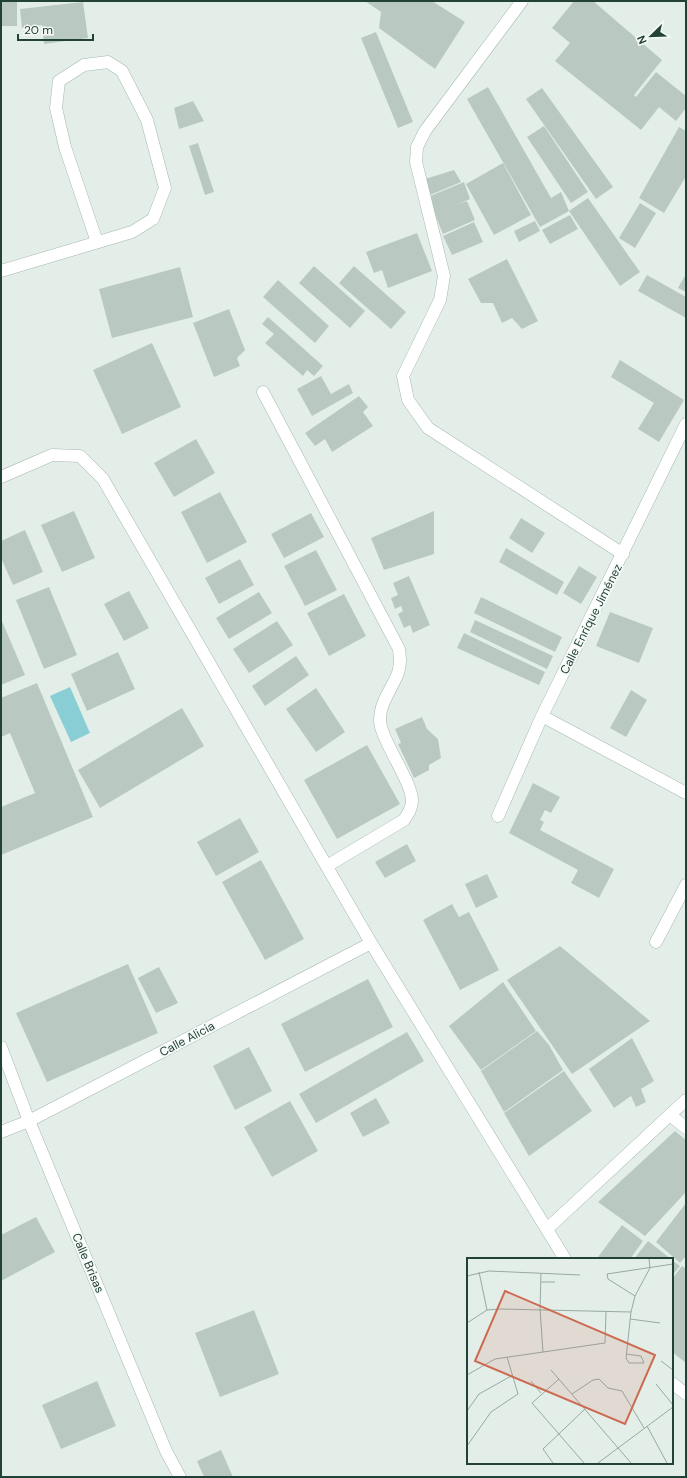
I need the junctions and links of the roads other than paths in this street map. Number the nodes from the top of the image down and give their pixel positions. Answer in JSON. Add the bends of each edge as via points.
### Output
{"nodes":[{"id":1,"x":522,"y":1,"type":"edge"},
{"id":2,"x":96,"y":242,"type":"junction"},
{"id":3,"x":1,"y":270,"type":"edge"},
{"id":4,"x":263,"y":392,"type":"dead end"},
{"id":5,"x":686,"y":424,"type":"edge"},
{"id":6,"x":1,"y":477,"type":"edge"},
{"id":7,"x":623,"y":554,"type":"junction"},
{"id":8,"x":542,"y":716,"type":"junction"},
{"id":9,"x":686,"y":793,"type":"edge"},
{"id":10,"x":498,"y":816,"type":"dead end"},
{"id":11,"x":327,"y":866,"type":"junction"},
{"id":12,"x":686,"y":885,"type":"edge"},
{"id":13,"x":656,"y":942,"type":"dead end"},
{"id":14,"x":371,"y":943,"type":"junction"},
{"id":15,"x":1,"y":1047,"type":"edge"},
{"id":16,"x":686,"y":1100,"type":"edge"},
{"id":17,"x":670,"y":1115,"type":"junction"},
{"id":18,"x":29,"y":1121,"type":"junction"},
{"id":19,"x":686,"y":1128,"type":"edge"},
{"id":20,"x":1,"y":1132,"type":"edge"},
{"id":21,"x":547,"y":1229,"type":"junction"},
{"id":22,"x":564,"y":1258,"type":"edge"},
{"id":23,"x":673,"y":1384,"type":"edge"},
{"id":24,"x":686,"y":1394,"type":"edge"},
{"id":25,"x":180,"y":1477,"type":"edge"}],
"edges":[{"from":1,"to":7,"type":"street","via":[[425,131],[417,147],[416,162],[444,276],[440,300],[403,376],[408,400],[428,428]]},
{"from":2,"to":2,"type":"street","via":[[132,232],[153,219],[165,188],[147,120],[122,71],[108,62],[84,65],[59,81],[56,108],[65,147]]},
{"from":2,"to":3,"type":"street"},
{"from":4,"to":11,"type":"street","via":[[399,649],[398,672],[381,706],[381,725],[386,743],[411,792],[410,812],[404,820]]},
{"from":5,"to":7,"type":"street","name":"Calle Enrique Jiménez"},
{"from":6,"to":11,"type":"street","via":[[52,455],[80,456],[103,480]]},
{"from":7,"to":8,"type":"street","name":"Calle Enrique Jiménez"},
{"from":8,"to":9,"type":"street"},
{"from":8,"to":10,"type":"street","name":"Calle Enrique Jiménez"},
{"from":11,"to":14,"type":"street"},
{"from":12,"to":13,"type":"street"},
{"from":14,"to":18,"type":"street","name":"Calle Alicia"},
{"from":14,"to":21,"type":"street"},
{"from":15,"to":18,"type":"street","name":"Calle Brisas"},
{"from":16,"to":17,"type":"street"},
{"from":17,"to":19,"type":"street"},
{"from":17,"to":21,"type":"street"},
{"from":18,"to":20,"type":"street","name":"Calle Alicia"},
{"from":18,"to":25,"type":"street","name":"Calle Brisas","via":[[166,1451]]},
{"from":21,"to":22,"type":"street"},
{"from":23,"to":24,"type":"street"}]}
